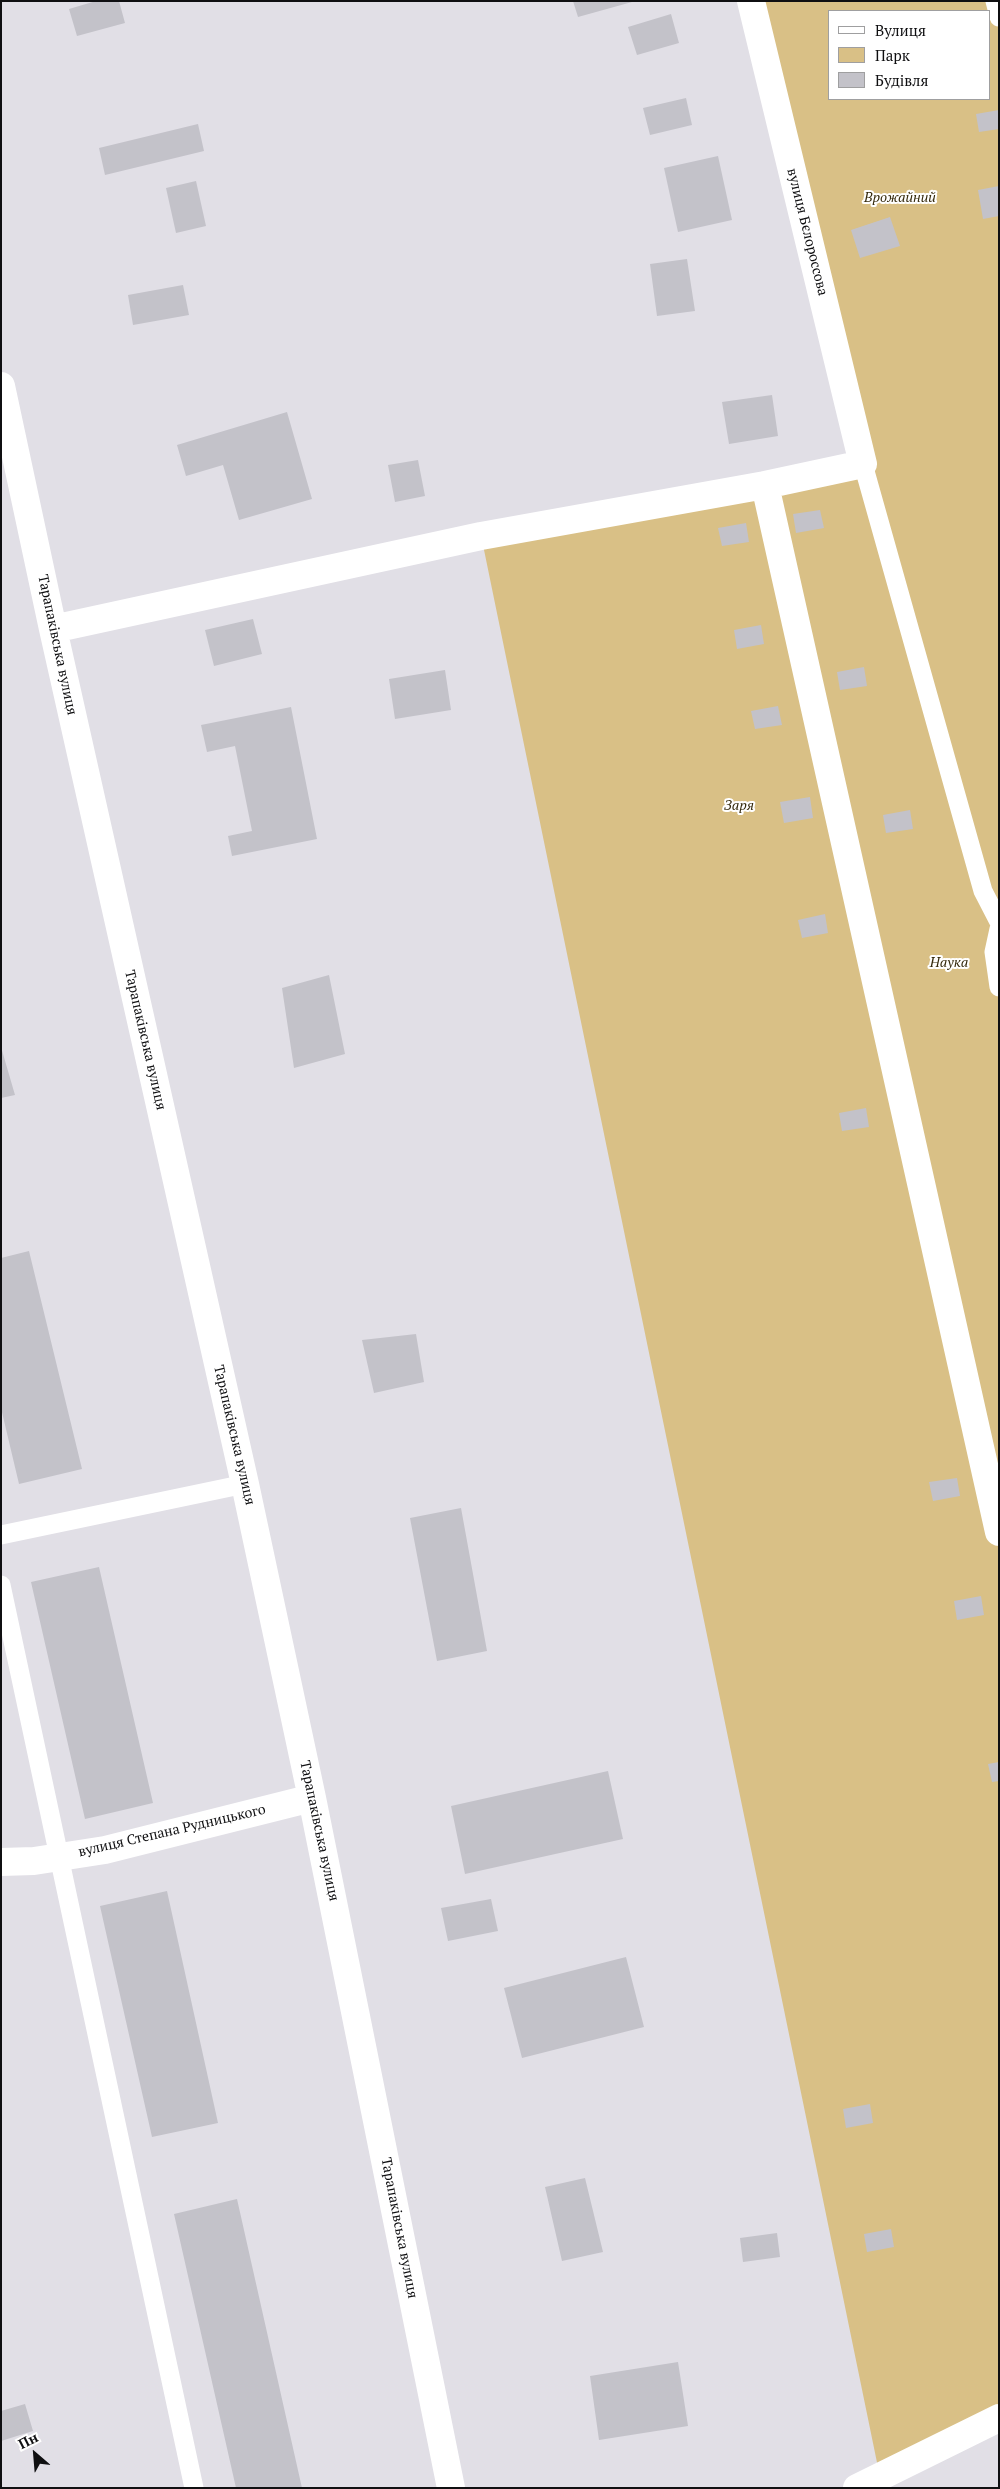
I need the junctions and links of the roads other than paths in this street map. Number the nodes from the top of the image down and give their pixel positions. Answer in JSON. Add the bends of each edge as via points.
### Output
{"nodes":[{"id":1,"x":751,"y":1,"type":"edge"},
{"id":2,"x":995,"y":1,"type":"edge"},
{"id":3,"x":999,"y":17,"type":"edge"},
{"id":4,"x":1,"y":386,"type":"edge"},
{"id":5,"x":863,"y":464,"type":"junction"},
{"id":6,"x":765,"y":485,"type":"junction"},
{"id":7,"x":53,"y":629,"type":"junction"},
{"id":8,"x":999,"y":922,"type":"edge"},
{"id":9,"x":999,"y":930,"type":"edge"},
{"id":10,"x":999,"y":987,"type":"edge"},
{"id":11,"x":245,"y":1484,"type":"junction"},
{"id":12,"x":999,"y":1532,"type":"edge"},
{"id":13,"x":1,"y":1534,"type":"edge"},
{"id":14,"x":1,"y":1584,"type":"edge"},
{"id":15,"x":312,"y":1798,"type":"junction"},
{"id":16,"x":58,"y":1857,"type":"junction"},
{"id":17,"x":1,"y":1862,"type":"edge"},
{"id":18,"x":999,"y":2418,"type":"edge"},
{"id":19,"x":194,"y":2488,"type":"edge"},
{"id":20,"x":451,"y":2488,"type":"edge"},
{"id":21,"x":857,"y":2488,"type":"edge"}],
"edges":[{"from":1,"to":5,"type":"street","name":"вулиця Бєлороссова"},
{"from":2,"to":3,"type":"lane"},
{"from":4,"to":7,"type":"street","name":"Тарапаківська вулиця"},
{"from":5,"to":6,"type":"street"},
{"from":5,"to":8,"type":"lane","via":[[983,891]]},
{"from":6,"to":7,"type":"street","via":[[481,536]]},
{"from":6,"to":12,"type":"street"},
{"from":7,"to":11,"type":"street","name":"Тарапаківська вулиця"},
{"from":9,"to":10,"type":"lane","via":[[994,952]]},
{"from":11,"to":13,"type":"lane"},
{"from":11,"to":15,"type":"street","name":"Тарапаківська вулиця"},
{"from":14,"to":16,"type":"lane"},
{"from":15,"to":16,"type":"street","name":"вулиця Степана Рудницького","via":[[105,1850]]},
{"from":15,"to":20,"type":"street","name":"Тарапаківська вулиця"},
{"from":16,"to":17,"type":"street","name":"вулиця Степана Рудницького"},
{"from":16,"to":19,"type":"lane"},
{"from":18,"to":21,"type":"street"}]}
